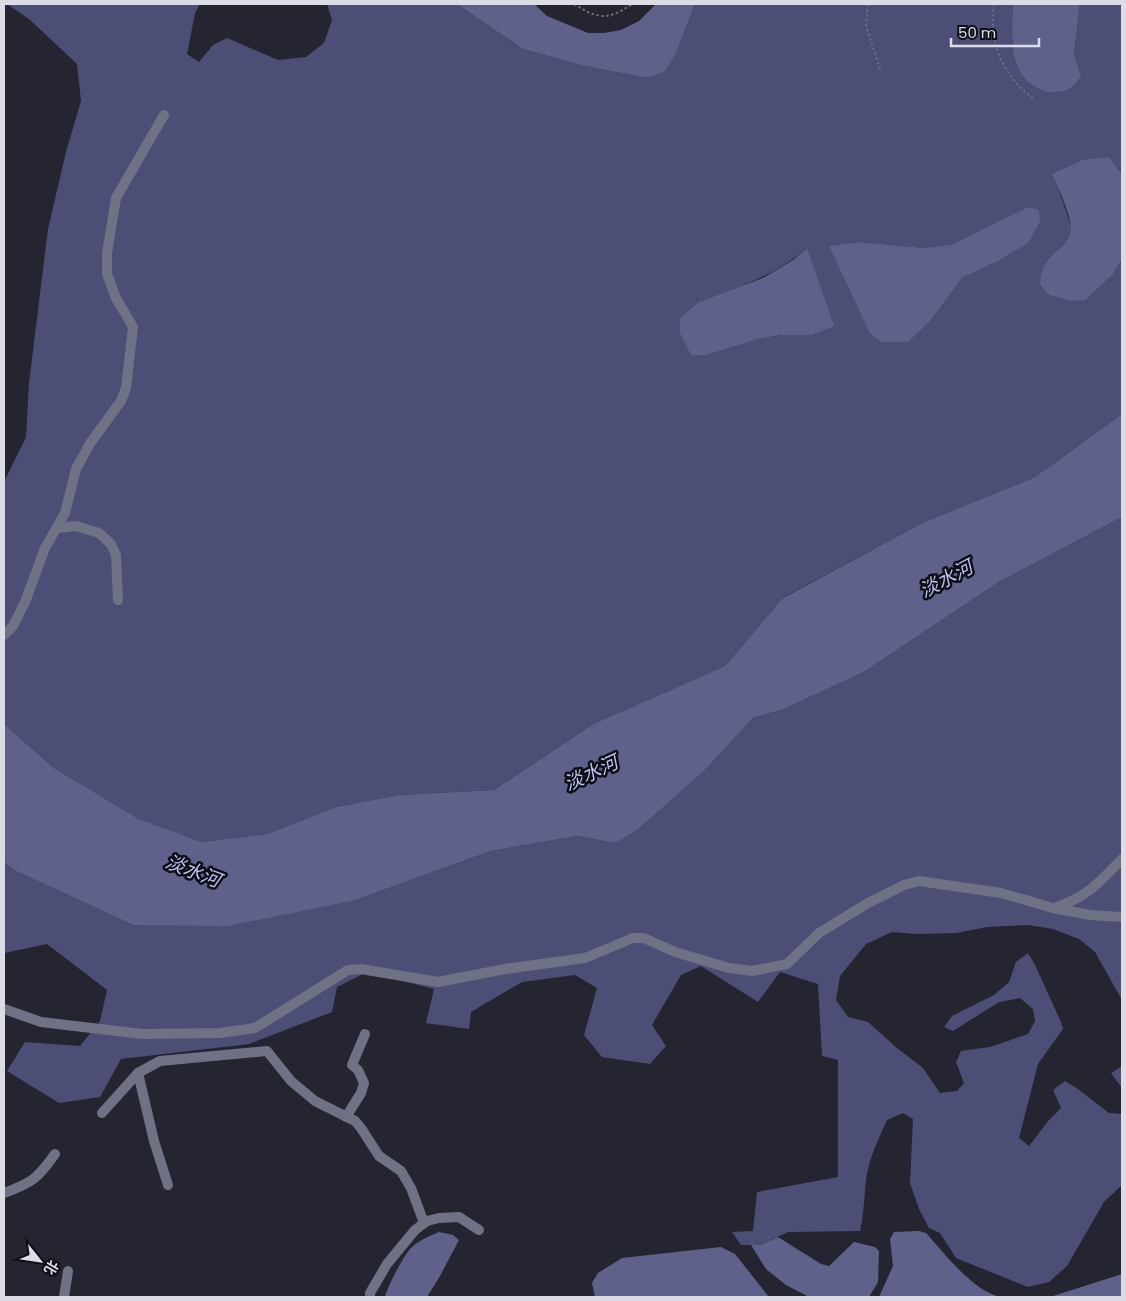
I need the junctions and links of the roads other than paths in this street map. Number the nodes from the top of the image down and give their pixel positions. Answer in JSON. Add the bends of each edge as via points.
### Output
{"nodes":[{"id":1,"x":164,"y":115,"type":"dead end"},
{"id":2,"x":57,"y":528,"type":"junction"},
{"id":3,"x":118,"y":600,"type":"dead end"},
{"id":4,"x":4,"y":636,"type":"edge"},
{"id":5,"x":1122,"y":859,"type":"edge"},
{"id":6,"x":1053,"y":908,"type":"junction"},
{"id":7,"x":1122,"y":917,"type":"edge"},
{"id":8,"x":4,"y":1009,"type":"edge"},
{"id":9,"x":365,"y":1034,"type":"dead end"},
{"id":10,"x":138,"y":1073,"type":"junction"},
{"id":11,"x":102,"y":1113,"type":"dead end"},
{"id":12,"x":346,"y":1116,"type":"junction"},
{"id":13,"x":55,"y":1154,"type":"dead end"},
{"id":14,"x":168,"y":1185,"type":"dead end"},
{"id":15,"x":4,"y":1193,"type":"edge"},
{"id":16,"x":424,"y":1223,"type":"junction"},
{"id":17,"x":479,"y":1230,"type":"dead end"},
{"id":18,"x":68,"y":1271,"type":"dead end"},
{"id":19,"x":64,"y":1297,"type":"edge"},
{"id":20,"x":370,"y":1297,"type":"edge"}],
"edges":[{"from":1,"to":2,"type":"street","via":[[116,198],[107,253],[107,274],[133,327],[126,388],[121,401],[76,468],[65,514]]},
{"from":2,"to":3,"type":"street","via":[[76,526],[99,533],[111,544],[116,555]]},
{"from":2,"to":4,"type":"street","via":[[45,548],[25,602]]},
{"from":5,"to":6,"type":"street","via":[[1092,890]]},
{"from":6,"to":7,"type":"street"},
{"from":6,"to":8,"type":"street","via":[[1001,892],[920,881],[904,884],[819,933],[787,964],[752,971],[729,968],[675,952],[644,938],[633,938],[585,958],[438,982],[361,969],[348,970],[254,1028],[220,1033],[142,1034],[41,1022]]},
{"from":9,"to":12,"type":"street","via":[[352,1065],[364,1083]]},
{"from":10,"to":11,"type":"street"},
{"from":10,"to":12,"type":"street","via":[[160,1061],[267,1051],[291,1081],[315,1101]]},
{"from":10,"to":14,"type":"street"},
{"from":12,"to":16,"type":"street","via":[[362,1128],[379,1156],[401,1171]]},
{"from":13,"to":15,"type":"street","via":[[35,1179]]},
{"from":16,"to":17,"type":"street","via":[[438,1218],[459,1217]]},
{"from":16,"to":20,"type":"street","via":[[387,1264]]},
{"from":18,"to":19,"type":"street"}]}
